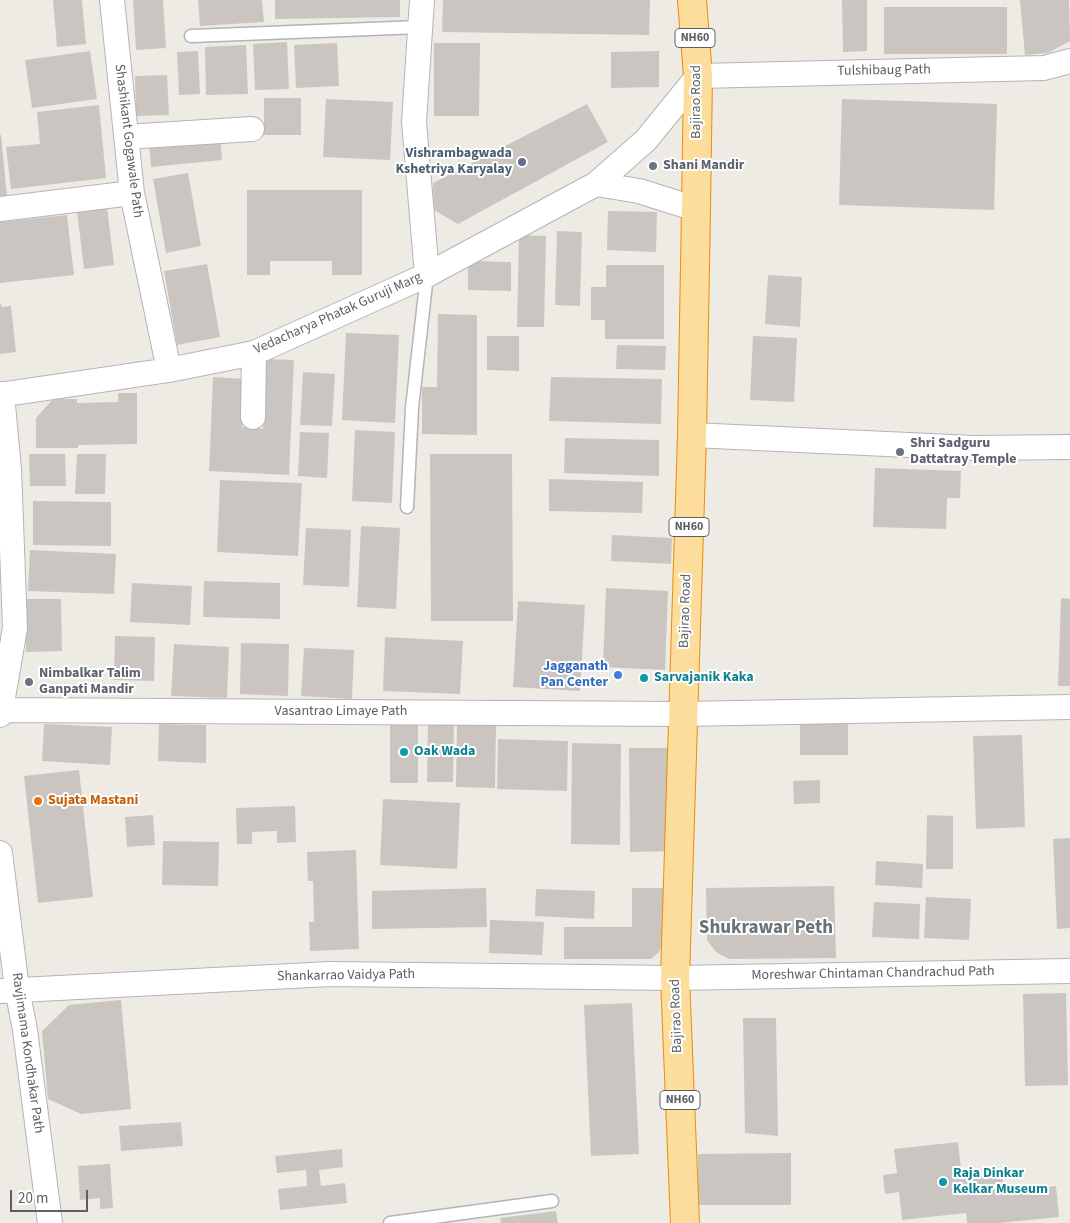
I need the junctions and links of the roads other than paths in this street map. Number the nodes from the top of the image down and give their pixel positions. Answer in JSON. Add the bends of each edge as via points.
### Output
{"nodes":[{"id":1,"x":112,"y":0,"type":"edge"},
{"id":2,"x":422,"y":0,"type":"edge"},
{"id":3,"x":692,"y":0,"type":"edge"},
{"id":4,"x":420,"y":27,"type":"junction"},
{"id":5,"x":191,"y":36,"type":"dead end"},
{"id":6,"x":1070,"y":61,"type":"edge"},
{"id":7,"x":698,"y":76,"type":"junction"},
{"id":8,"x":252,"y":129,"type":"dead end"},
{"id":9,"x":126,"y":137,"type":"junction"},
{"id":10,"x":596,"y":184,"type":"junction"},
{"id":11,"x":132,"y":193,"type":"junction"},
{"id":12,"x":0,"y":209,"type":"edge"},
{"id":13,"x":696,"y":209,"type":"junction"},
{"id":14,"x":426,"y":275,"type":"junction"},
{"id":15,"x":254,"y":353,"type":"junction"},
{"id":16,"x":169,"y":370,"type":"junction"},
{"id":17,"x":1,"y":394,"type":"edge"},
{"id":18,"x":253,"y":417,"type":"dead end"},
{"id":19,"x":692,"y":435,"type":"junction"},
{"id":20,"x":1070,"y":447,"type":"edge"},
{"id":21,"x":407,"y":506,"type":"dead end"},
{"id":22,"x":1070,"y":707,"type":"edge"},
{"id":23,"x":0,"y":712,"type":"edge"},
{"id":24,"x":682,"y":714,"type":"junction"},
{"id":25,"x":0,"y":853,"type":"edge"},
{"id":26,"x":1070,"y":971,"type":"edge"},
{"id":27,"x":675,"y":978,"type":"junction"},
{"id":28,"x":8,"y":990,"type":"edge"},
{"id":29,"x":552,"y":1202,"type":"dead end"},
{"id":30,"x":50,"y":1223,"type":"edge"},
{"id":31,"x":390,"y":1223,"type":"edge"},
{"id":32,"x":685,"y":1223,"type":"edge"}],
"edges":[{"from":1,"to":9,"type":"street","name":"Shashikant Gogawale Path"},
{"from":2,"to":4,"type":"street"},
{"from":3,"to":7,"type":"highway","name":"Bajirao Road","number":"NH60"},
{"from":4,"to":5,"type":"lane"},
{"from":4,"to":14,"type":"street","via":[[414,122]]},
{"from":6,"to":7,"type":"street","name":"Tulshibaug Path","via":[[1044,68]]},
{"from":7,"to":10,"type":"street","name":"Vedacharya Phatak Guruji Marg","via":[[646,140]]},
{"from":7,"to":13,"type":"highway","name":"Bajirao Road","number":"NH60"},
{"from":8,"to":9,"type":"street"},
{"from":9,"to":11,"type":"street","name":"Shashikant Gogawale Path"},
{"from":10,"to":13,"type":"street","via":[[639,191]]},
{"from":10,"to":14,"type":"street","name":"Vedacharya Phatak Guruji Marg"},
{"from":11,"to":12,"type":"street"},
{"from":11,"to":16,"type":"street","name":"Shashikant Gogawale Path"},
{"from":13,"to":19,"type":"highway","name":"Bajirao Road","number":"NH60"},
{"from":14,"to":15,"type":"street","name":"Vedacharya Phatak Guruji Marg"},
{"from":14,"to":21,"type":"lane","via":[[412,408]]},
{"from":15,"to":16,"type":"street","name":"Vedacharya Phatak Guruji Marg"},
{"from":15,"to":18,"type":"street"},
{"from":16,"to":17,"type":"street","name":"Vedacharya Phatak Guruji Marg"},
{"from":17,"to":23,"type":"street","via":[[9,469],[15,628]]},
{"from":19,"to":20,"type":"street","via":[[973,448]]},
{"from":19,"to":24,"type":"highway","name":"Bajirao Road","number":"NH60"},
{"from":22,"to":24,"type":"street","name":"Vasantrao Limaye Path"},
{"from":23,"to":24,"type":"street","name":"Vasantrao Limaye Path"},
{"from":24,"to":27,"type":"highway","name":"Bajirao Road","number":"NH60"},
{"from":25,"to":28,"type":"street","name":"Ravjimama Kondhakar Path"},
{"from":26,"to":27,"type":"street","name":"Moreshwar Chintaman Chandrachud Path"},
{"from":27,"to":28,"type":"street","name":"Shankarrao Vaidya Path","via":[[330,974]]},
{"from":27,"to":32,"type":"highway","name":"Bajirao Road","number":"NH60"},
{"from":28,"to":30,"type":"street","name":"Ravjimama Kondhakar Path","via":[[25,1030]]},
{"from":29,"to":31,"type":"lane"}]}
